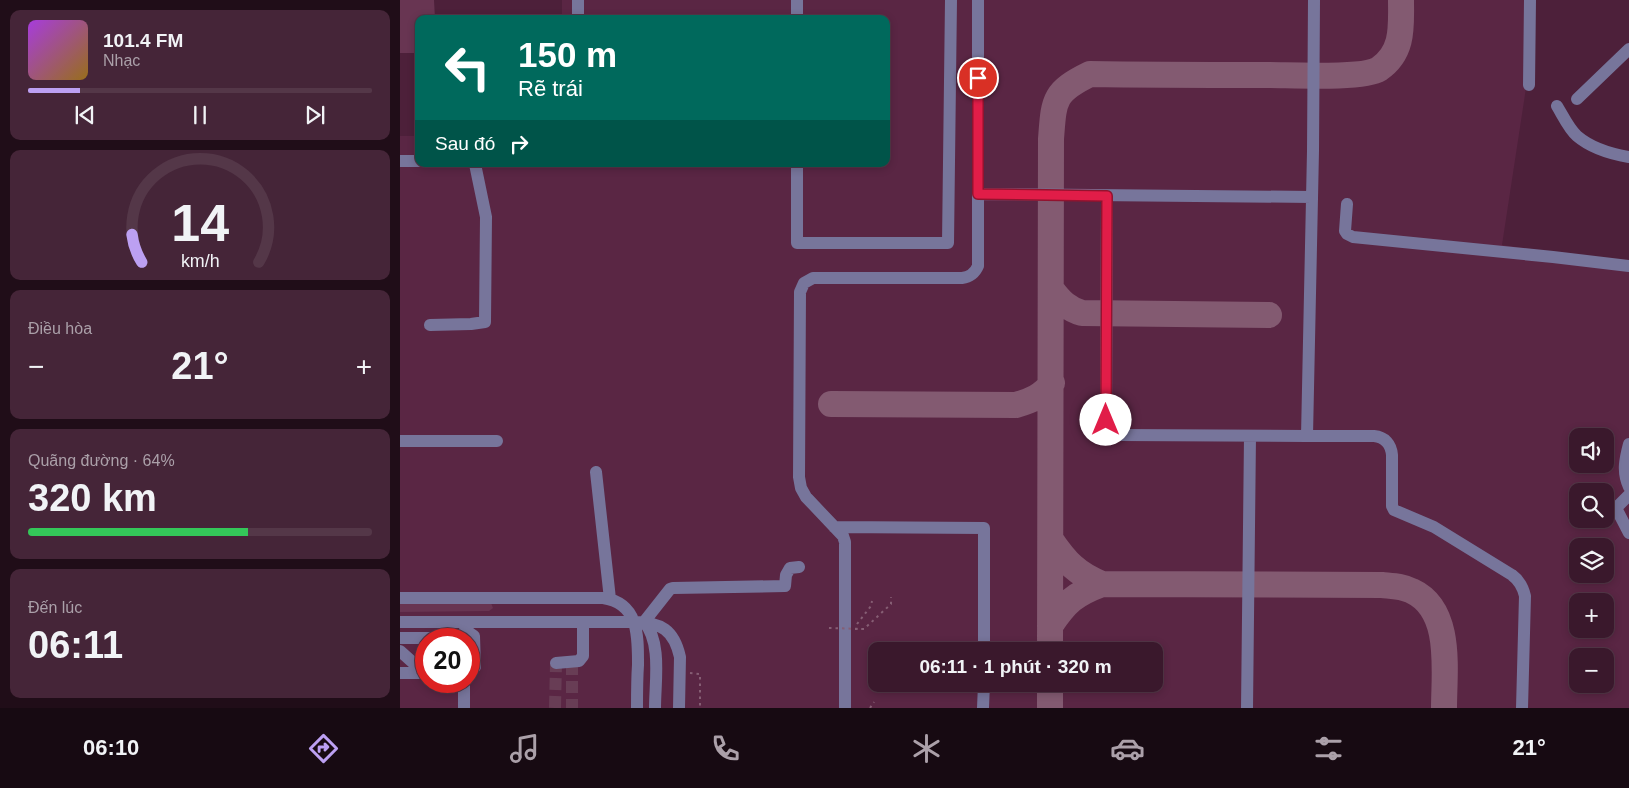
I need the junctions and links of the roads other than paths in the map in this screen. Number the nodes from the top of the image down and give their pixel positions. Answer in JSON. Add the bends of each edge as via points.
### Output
{"nodes":[{"id":1,"x":578,"y":0,"type":"edge"},
{"id":2,"x":797,"y":0,"type":"edge"},
{"id":3,"x":951,"y":0,"type":"edge"},
{"id":4,"x":978,"y":0,"type":"edge"},
{"id":5,"x":1314,"y":0,"type":"edge"},
{"id":6,"x":1530,"y":0,"type":"edge"},
{"id":7,"x":578,"y":15,"type":"edge"},
{"id":8,"x":797,"y":15,"type":"edge"},
{"id":9,"x":1629,"y":49,"type":"edge"},
{"id":10,"x":1529,"y":85,"type":"dead end"},
{"id":11,"x":1577,"y":99,"type":"dead end"},
{"id":12,"x":1557,"y":106,"type":"dead end"},
{"id":13,"x":1629,"y":157,"type":"edge"},
{"id":14,"x":400,"y":161,"type":"edge"},
{"id":15,"x":415,"y":161,"type":"edge"},
{"id":16,"x":476,"y":167,"type":"edge"},
{"id":17,"x":797,"y":167,"type":"edge"},
{"id":18,"x":978,"y":194,"type":"junction"},
{"id":19,"x":1107,"y":196,"type":"junction"},
{"id":20,"x":1312,"y":197,"type":"junction"},
{"id":21,"x":1347,"y":204,"type":"dead end"},
{"id":22,"x":1629,"y":266,"type":"edge"},
{"id":23,"x":430,"y":325,"type":"dead end"},
{"id":24,"x":1250,"y":436,"type":"junction"},
{"id":25,"x":1307,"y":436,"type":"junction"},
{"id":26,"x":400,"y":441,"type":"edge"},
{"id":27,"x":497,"y":441,"type":"dead end"},
{"id":28,"x":1629,"y":444,"type":"edge"},
{"id":29,"x":596,"y":472,"type":"dead end"},
{"id":30,"x":1629,"y":487,"type":"edge"},
{"id":31,"x":1629,"y":495,"type":"edge"},
{"id":32,"x":834,"y":527,"type":"junction"},
{"id":33,"x":1629,"y":533,"type":"edge"},
{"id":34,"x":798,"y":567,"type":"dead end"},
{"id":35,"x":400,"y":598,"type":"edge"},
{"id":36,"x":610,"y":599,"type":"junction"},
{"id":37,"x":400,"y":622,"type":"edge"},
{"id":38,"x":453,"y":622,"type":"junction"},
{"id":39,"x":583,"y":622,"type":"junction"},
{"id":40,"x":639,"y":622,"type":"junction"},
{"id":41,"x":462,"y":628,"type":"edge"},
{"id":42,"x":400,"y":638,"type":"edge"},
{"id":43,"x":415,"y":638,"type":"edge"},
{"id":44,"x":984,"y":642,"type":"edge"},
{"id":45,"x":400,"y":651,"type":"edge"},
{"id":46,"x":556,"y":663,"type":"dead end"},
{"id":47,"x":415,"y":664,"type":"edge"},
{"id":48,"x":415,"y":672,"type":"edge"},
{"id":49,"x":400,"y":673,"type":"edge"},
{"id":50,"x":984,"y":692,"type":"edge"},
{"id":51,"x":464,"y":693,"type":"edge"},
{"id":52,"x":464,"y":708,"type":"edge"},
{"id":53,"x":637,"y":708,"type":"edge"},
{"id":54,"x":655,"y":708,"type":"edge"},
{"id":55,"x":680,"y":708,"type":"edge"},
{"id":56,"x":845,"y":708,"type":"edge"},
{"id":57,"x":984,"y":708,"type":"edge"},
{"id":58,"x":1246,"y":708,"type":"edge"},
{"id":59,"x":1522,"y":708,"type":"edge"}],
"edges":[{"from":1,"to":7,"type":"street"},
{"from":2,"to":8,"type":"street"},
{"from":3,"to":17,"type":"street","via":[[948,243],[797,243]]},
{"from":4,"to":18,"type":"street"},
{"from":5,"to":20,"type":"street"},
{"from":6,"to":10,"type":"street"},
{"from":9,"to":11,"type":"street"},
{"from":12,"to":13,"type":"street","via":[[1576,135],[1590,144]]},
{"from":14,"to":15,"type":"street"},
{"from":16,"to":23,"type":"street","via":[[486,217],[485,322]]},
{"from":18,"to":19,"type":"street"},
{"from":18,"to":32,"type":"street","via":[[978,266],[970,276],[819,278],[807,280],[802,287],[799,477],[806,497]]},
{"from":19,"to":20,"type":"street"},
{"from":19,"to":24,"type":"street","via":[[1108,429],[1117,435]]},
{"from":20,"to":25,"type":"street"},
{"from":21,"to":22,"type":"street","via":[[1345,231],[1349,236]]},
{"from":24,"to":25,"type":"street"},
{"from":24,"to":58,"type":"street"},
{"from":25,"to":59,"type":"street","via":[[1374,436],[1386,440],[1392,455],[1394,510],[1434,527],[1518,581],[1525,596]]},
{"from":26,"to":27,"type":"street"},
{"from":28,"to":30,"type":"street","via":[[1624,478]]},
{"from":29,"to":36,"type":"street"},
{"from":31,"to":33,"type":"street","via":[[1616,508]]},
{"from":32,"to":44,"type":"street","via":[[984,528]]},
{"from":32,"to":56,"type":"street","via":[[845,542]]},
{"from":34,"to":40,"type":"street","via":[[787,571],[785,586],[673,588]]},
{"from":35,"to":36,"type":"street"},
{"from":36,"to":40,"type":"street","via":[[626,608]]},
{"from":37,"to":38,"type":"street"},
{"from":38,"to":39,"type":"street"},
{"from":38,"to":41,"type":"street"},
{"from":39,"to":40,"type":"street"},
{"from":39,"to":46,"type":"street","via":[[583,656],[579,662]]},
{"from":40,"to":53,"type":"street"},
{"from":40,"to":54,"type":"street","via":[[653,636],[656,647]]},
{"from":40,"to":55,"type":"street","via":[[660,626],[676,642],[680,657]]},
{"from":42,"to":43,"type":"street"},
{"from":45,"to":47,"type":"street"},
{"from":48,"to":49,"type":"street"},
{"from":50,"to":57,"type":"street"},
{"from":51,"to":52,"type":"street"}]}
